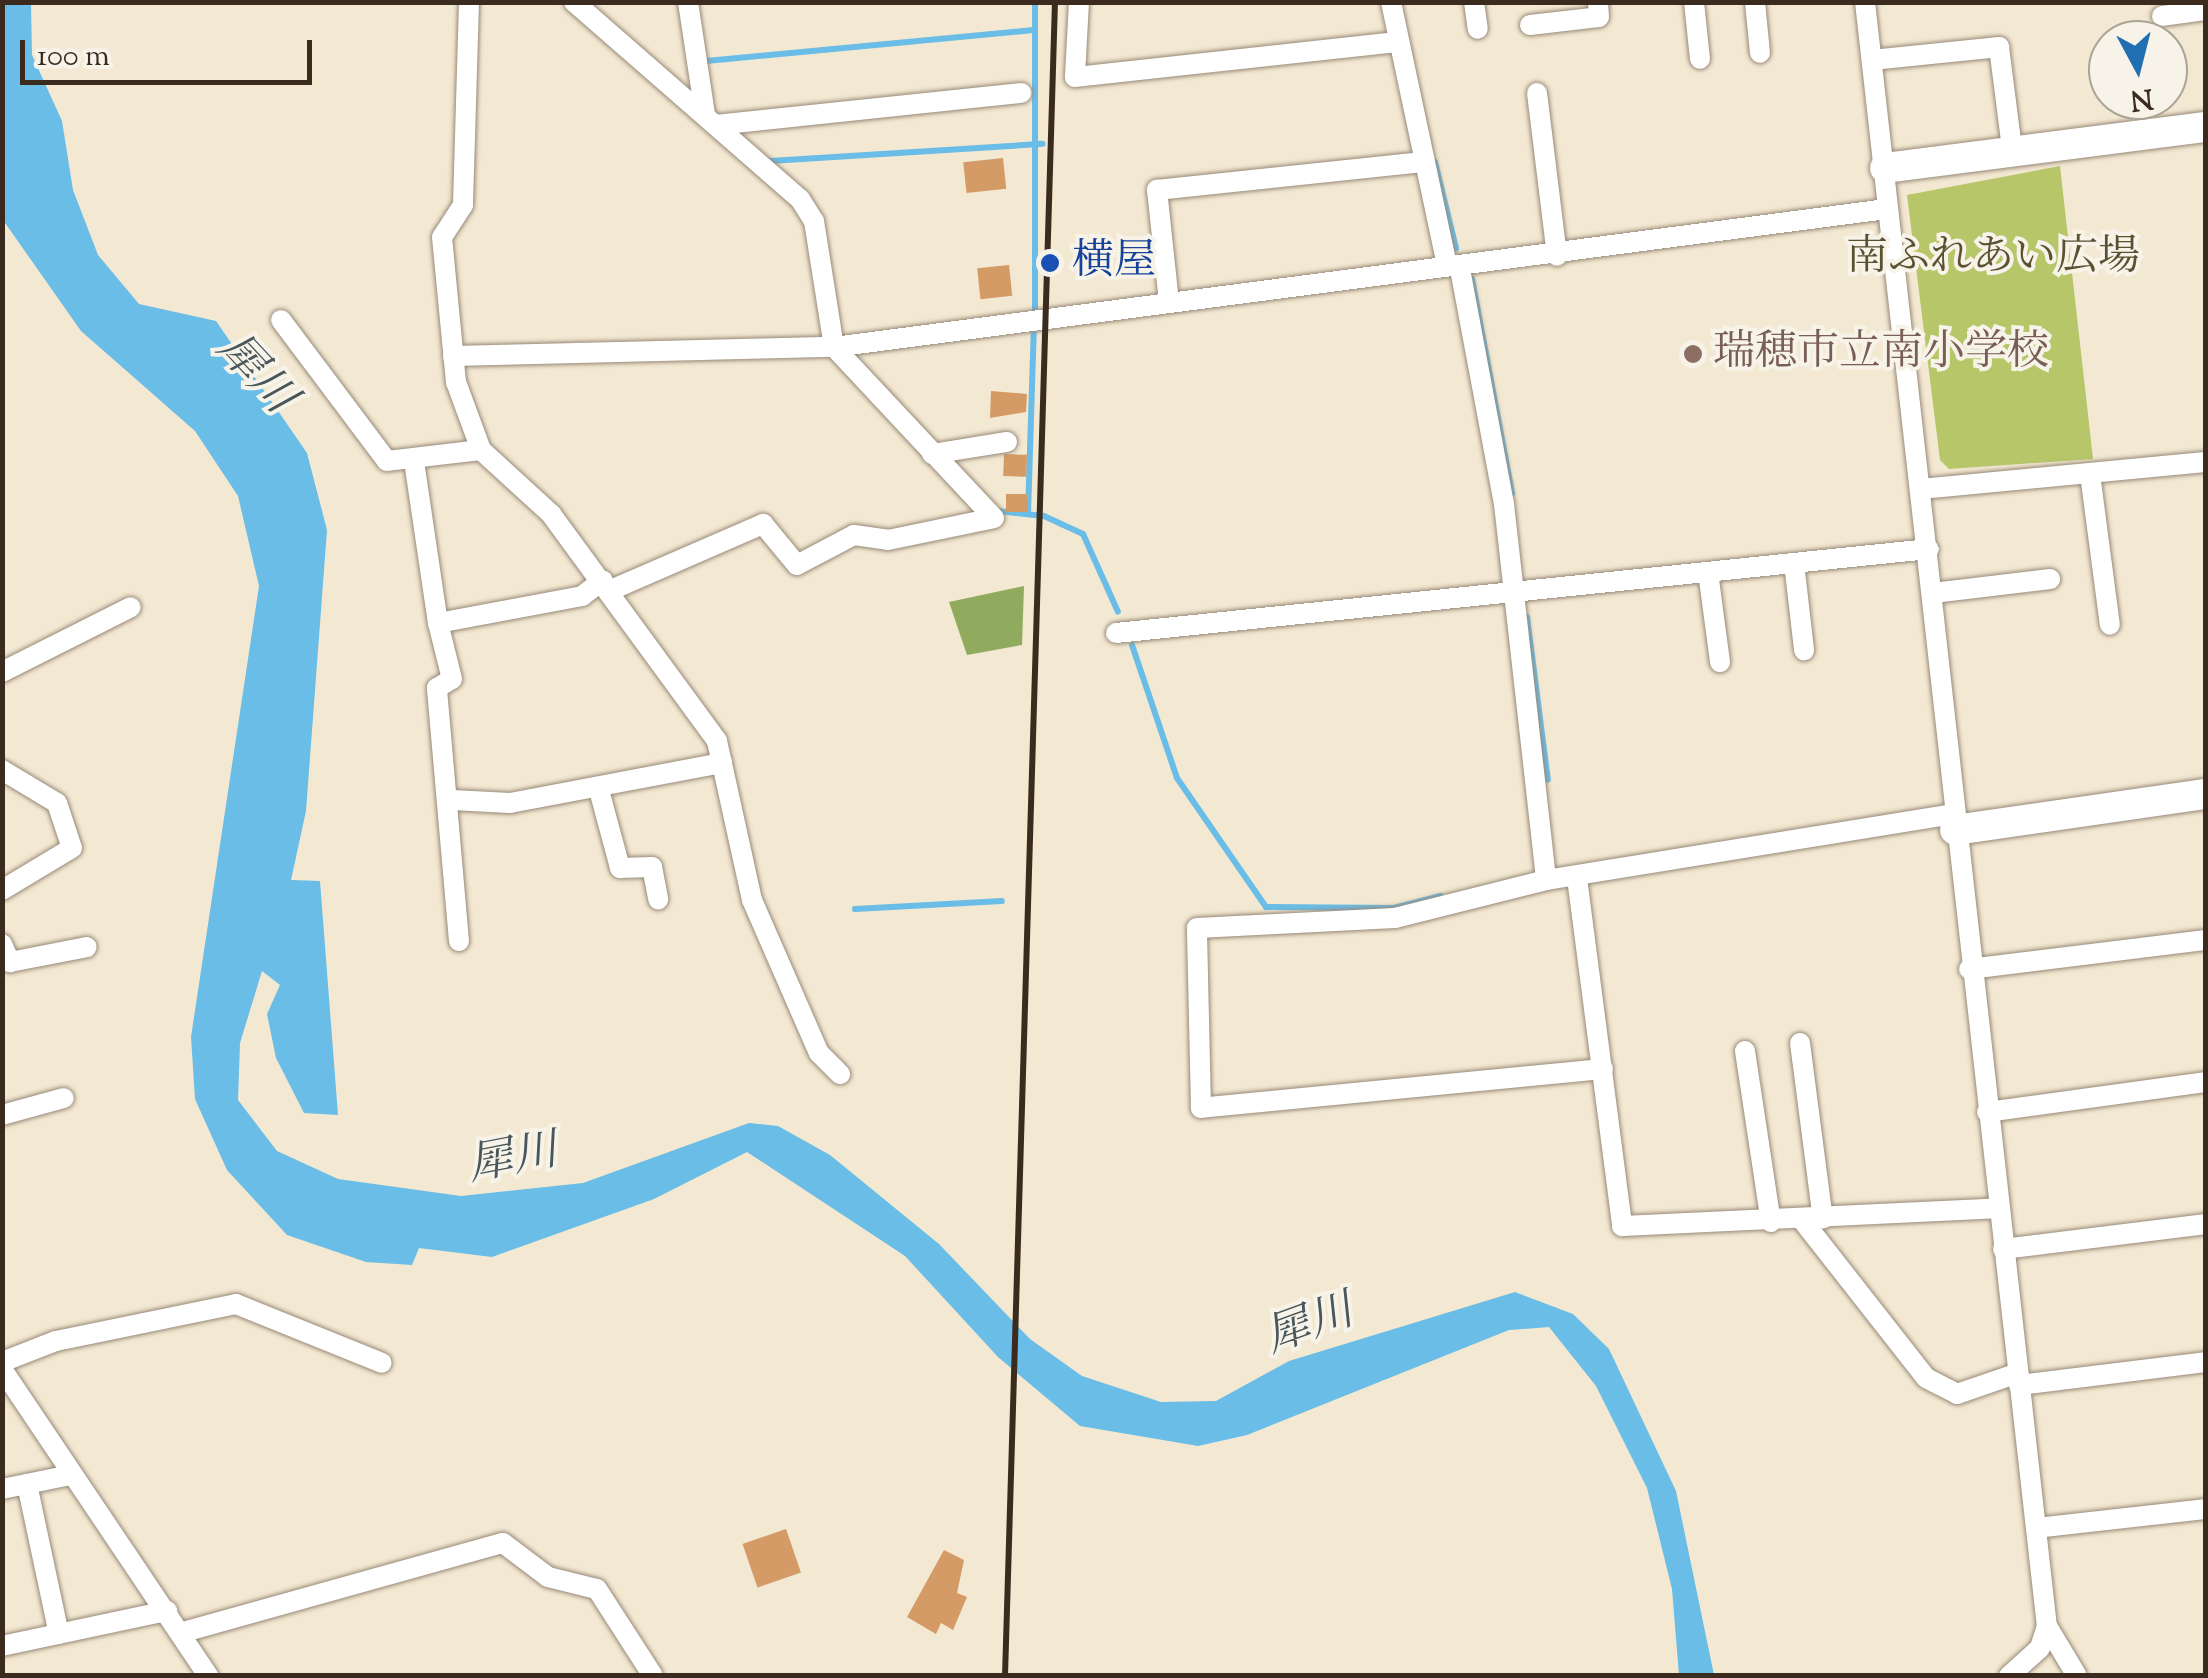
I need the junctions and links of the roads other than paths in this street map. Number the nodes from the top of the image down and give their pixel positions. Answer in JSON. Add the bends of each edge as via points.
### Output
{"nodes":[{"id":1,"x":469,"y":2,"type":"edge"},
{"id":2,"x":574,"y":2,"type":"edge"},
{"id":3,"x":688,"y":2,"type":"edge"},
{"id":4,"x":1079,"y":2,"type":"edge"},
{"id":5,"x":1391,"y":2,"type":"edge"},
{"id":6,"x":1474,"y":2,"type":"edge"},
{"id":7,"x":1598,"y":2,"type":"edge"},
{"id":8,"x":1694,"y":2,"type":"edge"},
{"id":9,"x":1754,"y":2,"type":"edge"},
{"id":10,"x":1865,"y":2,"type":"edge"},
{"id":11,"x":2206,"y":10,"type":"edge"},
{"id":12,"x":2162,"y":16,"type":"dead end"},
{"id":13,"x":1530,"y":25,"type":"dead end"},
{"id":14,"x":1478,"y":29,"type":"dead end"},
{"id":15,"x":1396,"y":42,"type":"junction"},
{"id":16,"x":1760,"y":53,"type":"dead end"},
{"id":17,"x":1700,"y":60,"type":"dead end"},
{"id":18,"x":1872,"y":60,"type":"junction"},
{"id":19,"x":1021,"y":93,"type":"dead end"},
{"id":20,"x":1537,"y":94,"type":"dead end"},
{"id":21,"x":711,"y":120,"type":"junction"},
{"id":22,"x":2206,"y":127,"type":"edge"},
{"id":23,"x":2012,"y":149,"type":"junction"},
{"id":24,"x":1423,"y":162,"type":"junction"},
{"id":25,"x":1885,"y":168,"type":"junction"},
{"id":26,"x":1887,"y":209,"type":"junction"},
{"id":27,"x":1557,"y":256,"type":"junction"},
{"id":28,"x":1454,"y":265,"type":"junction"},
{"id":29,"x":1169,"y":302,"type":"junction"},
{"id":30,"x":281,"y":320,"type":"dead end"},
{"id":31,"x":834,"y":348,"type":"junction"},
{"id":32,"x":453,"y":356,"type":"junction"},
{"id":33,"x":1007,"y":442,"type":"dead end"},
{"id":34,"x":482,"y":450,"type":"junction"},
{"id":35,"x":932,"y":454,"type":"junction"},
{"id":36,"x":414,"y":461,"type":"junction"},
{"id":37,"x":2206,"y":462,"type":"edge"},
{"id":38,"x":2090,"y":474,"type":"junction"},
{"id":39,"x":1920,"y":489,"type":"junction"},
{"id":40,"x":1929,"y":548,"type":"junction"},
{"id":41,"x":1794,"y":563,"type":"junction"},
{"id":42,"x":1708,"y":572,"type":"junction"},
{"id":43,"x":2050,"y":578,"type":"dead end"},
{"id":44,"x":607,"y":585,"type":"junction"},
{"id":45,"x":1516,"y":591,"type":"junction"},
{"id":46,"x":1933,"y":593,"type":"junction"},
{"id":47,"x":130,"y":608,"type":"dead end"},
{"id":48,"x":438,"y":624,"type":"junction"},
{"id":49,"x":2110,"y":625,"type":"dead end"},
{"id":50,"x":1116,"y":633,"type":"dead end"},
{"id":51,"x":1804,"y":650,"type":"dead end"},
{"id":52,"x":1720,"y":662,"type":"dead end"},
{"id":53,"x":2,"y":672,"type":"edge"},
{"id":54,"x":722,"y":763,"type":"junction"},
{"id":55,"x":2,"y":770,"type":"edge"},
{"id":56,"x":599,"y":790,"type":"junction"},
{"id":57,"x":2206,"y":794,"type":"edge"},
{"id":58,"x":452,"y":800,"type":"junction"},
{"id":59,"x":1955,"y":822,"type":"junction"},
{"id":60,"x":1577,"y":878,"type":"junction"},
{"id":61,"x":1546,"y":880,"type":"junction"},
{"id":62,"x":2,"y":890,"type":"edge"},
{"id":63,"x":658,"y":899,"type":"dead end"},
{"id":64,"x":2206,"y":940,"type":"edge"},
{"id":65,"x":459,"y":941,"type":"dead end"},
{"id":66,"x":2,"y":944,"type":"edge"},
{"id":67,"x":87,"y":947,"type":"dead end"},
{"id":68,"x":1969,"y":969,"type":"junction"},
{"id":69,"x":1800,"y":1043,"type":"dead end"},
{"id":70,"x":1745,"y":1051,"type":"dead end"},
{"id":71,"x":1603,"y":1069,"type":"junction"},
{"id":72,"x":840,"y":1074,"type":"dead end"},
{"id":73,"x":2206,"y":1082,"type":"edge"},
{"id":74,"x":64,"y":1098,"type":"dead end"},
{"id":75,"x":1987,"y":1112,"type":"junction"},
{"id":76,"x":2,"y":1114,"type":"edge"},
{"id":77,"x":1998,"y":1208,"type":"junction"},
{"id":78,"x":1813,"y":1220,"type":"junction"},
{"id":79,"x":1772,"y":1222,"type":"junction"},
{"id":80,"x":2206,"y":1224,"type":"edge"},
{"id":81,"x":2002,"y":1249,"type":"junction"},
{"id":82,"x":2,"y":1362,"type":"edge"},
{"id":83,"x":2206,"y":1362,"type":"edge"},
{"id":84,"x":382,"y":1363,"type":"dead end"},
{"id":85,"x":2,"y":1369,"type":"edge"},
{"id":86,"x":2018,"y":1379,"type":"junction"},
{"id":87,"x":71,"y":1474,"type":"junction"},
{"id":88,"x":27,"y":1484,"type":"junction"},
{"id":89,"x":2,"y":1489,"type":"edge"},
{"id":90,"x":2206,"y":1509,"type":"edge"},
{"id":91,"x":2036,"y":1528,"type":"junction"},
{"id":92,"x":167,"y":1611,"type":"junction"},
{"id":93,"x":2048,"y":1626,"type":"junction"},
{"id":94,"x":180,"y":1633,"type":"junction"},
{"id":95,"x":59,"y":1634,"type":"junction"},
{"id":96,"x":2,"y":1646,"type":"edge"},
{"id":97,"x":652,"y":1675,"type":"edge"},
{"id":98,"x":208,"y":1676,"type":"edge"},
{"id":99,"x":2009,"y":1676,"type":"edge"},
{"id":100,"x":2076,"y":1676,"type":"edge"}],
"edges":[{"from":1,"to":32,"type":"street","via":[[464,205],[442,237]]},
{"from":2,"to":21,"type":"street"},
{"from":3,"to":21,"type":"street"},
{"from":4,"to":15,"type":"street","via":[[1075,77]]},
{"from":5,"to":15,"type":"street"},
{"from":6,"to":14,"type":"street"},
{"from":7,"to":13,"type":"street","via":[[1599,17]]},
{"from":8,"to":17,"type":"street"},
{"from":9,"to":16,"type":"street"},
{"from":10,"to":18,"type":"street"},
{"from":11,"to":12,"type":"street"},
{"from":15,"to":24,"type":"street"},
{"from":18,"to":23,"type":"street","via":[[1999,47]]},
{"from":18,"to":25,"type":"street"},
{"from":19,"to":21,"type":"street"},
{"from":20,"to":27,"type":"street"},
{"from":21,"to":31,"type":"street","via":[[814,221]]},
{"from":22,"to":23,"type":"street"},
{"from":23,"to":25,"type":"street"},
{"from":24,"to":28,"type":"street"},
{"from":24,"to":29,"type":"street","via":[[1158,190]]},
{"from":25,"to":26,"type":"street"},
{"from":26,"to":27,"type":"street"},
{"from":26,"to":39,"type":"street"},
{"from":27,"to":28,"type":"street"},
{"from":28,"to":29,"type":"street"},
{"from":28,"to":45,"type":"street"},
{"from":29,"to":31,"type":"street"},
{"from":30,"to":36,"type":"street","via":[[387,461]]},
{"from":31,"to":32,"type":"street"},
{"from":31,"to":35,"type":"street"},
{"from":32,"to":34,"type":"street"},
{"from":33,"to":35,"type":"street"},
{"from":34,"to":36,"type":"street"},
{"from":34,"to":44,"type":"street"},
{"from":35,"to":44,"type":"street","via":[[994,518],[888,540],[854,535],[797,564],[763,524]]},
{"from":36,"to":48,"type":"street"},
{"from":37,"to":38,"type":"street"},
{"from":38,"to":39,"type":"street"},
{"from":38,"to":49,"type":"street"},
{"from":39,"to":40,"type":"street"},
{"from":40,"to":41,"type":"street"},
{"from":40,"to":46,"type":"street"},
{"from":41,"to":42,"type":"street"},
{"from":41,"to":51,"type":"street"},
{"from":42,"to":45,"type":"street"},
{"from":42,"to":52,"type":"street"},
{"from":43,"to":46,"type":"street"},
{"from":44,"to":48,"type":"street","via":[[582,596]]},
{"from":44,"to":54,"type":"street","via":[[718,741]]},
{"from":45,"to":50,"type":"street"},
{"from":45,"to":61,"type":"street"},
{"from":46,"to":59,"type":"street"},
{"from":47,"to":53,"type":"street"},
{"from":48,"to":58,"type":"street","via":[[452,679],[437,688]]},
{"from":54,"to":56,"type":"street"},
{"from":54,"to":72,"type":"street","via":[[752,900],[819,1053]]},
{"from":55,"to":62,"type":"street","via":[[57,803],[72,848]]},
{"from":56,"to":58,"type":"street"},
{"from":56,"to":63,"type":"street","via":[[620,868],[652,867]]},
{"from":57,"to":59,"type":"street"},
{"from":58,"to":65,"type":"street"},
{"from":59,"to":60,"type":"street"},
{"from":59,"to":68,"type":"street"},
{"from":60,"to":61,"type":"street"},
{"from":60,"to":71,"type":"street"},
{"from":61,"to":71,"type":"street","via":[[1396,918],[1198,928],[1201,1108]]},
{"from":64,"to":68,"type":"street"},
{"from":66,"to":67,"type":"street","via":[[10,962]]},
{"from":68,"to":75,"type":"street"},
{"from":69,"to":78,"type":"street"},
{"from":70,"to":79,"type":"street"},
{"from":71,"to":79,"type":"street","via":[[1622,1226]]},
{"from":73,"to":75,"type":"street"},
{"from":74,"to":76,"type":"street"},
{"from":75,"to":77,"type":"street"},
{"from":77,"to":78,"type":"street"},
{"from":77,"to":81,"type":"street"},
{"from":78,"to":79,"type":"street"},
{"from":78,"to":86,"type":"street","via":[[1926,1378],[1957,1394]]},
{"from":80,"to":81,"type":"street"},
{"from":81,"to":86,"type":"street"},
{"from":82,"to":84,"type":"street","via":[[56,1340],[236,1304]]},
{"from":83,"to":86,"type":"street"},
{"from":85,"to":87,"type":"street"},
{"from":86,"to":91,"type":"street"},
{"from":87,"to":88,"type":"street"},
{"from":87,"to":92,"type":"street"},
{"from":88,"to":89,"type":"street"},
{"from":88,"to":95,"type":"street"},
{"from":90,"to":91,"type":"street"},
{"from":91,"to":93,"type":"street"},
{"from":92,"to":94,"type":"street"},
{"from":92,"to":95,"type":"street"},
{"from":93,"to":99,"type":"street","via":[[2033,1657]]},
{"from":93,"to":100,"type":"street"},
{"from":94,"to":97,"type":"street","via":[[503,1543],[548,1577],[597,1588]]},
{"from":94,"to":98,"type":"street"},
{"from":95,"to":96,"type":"street"}]}
